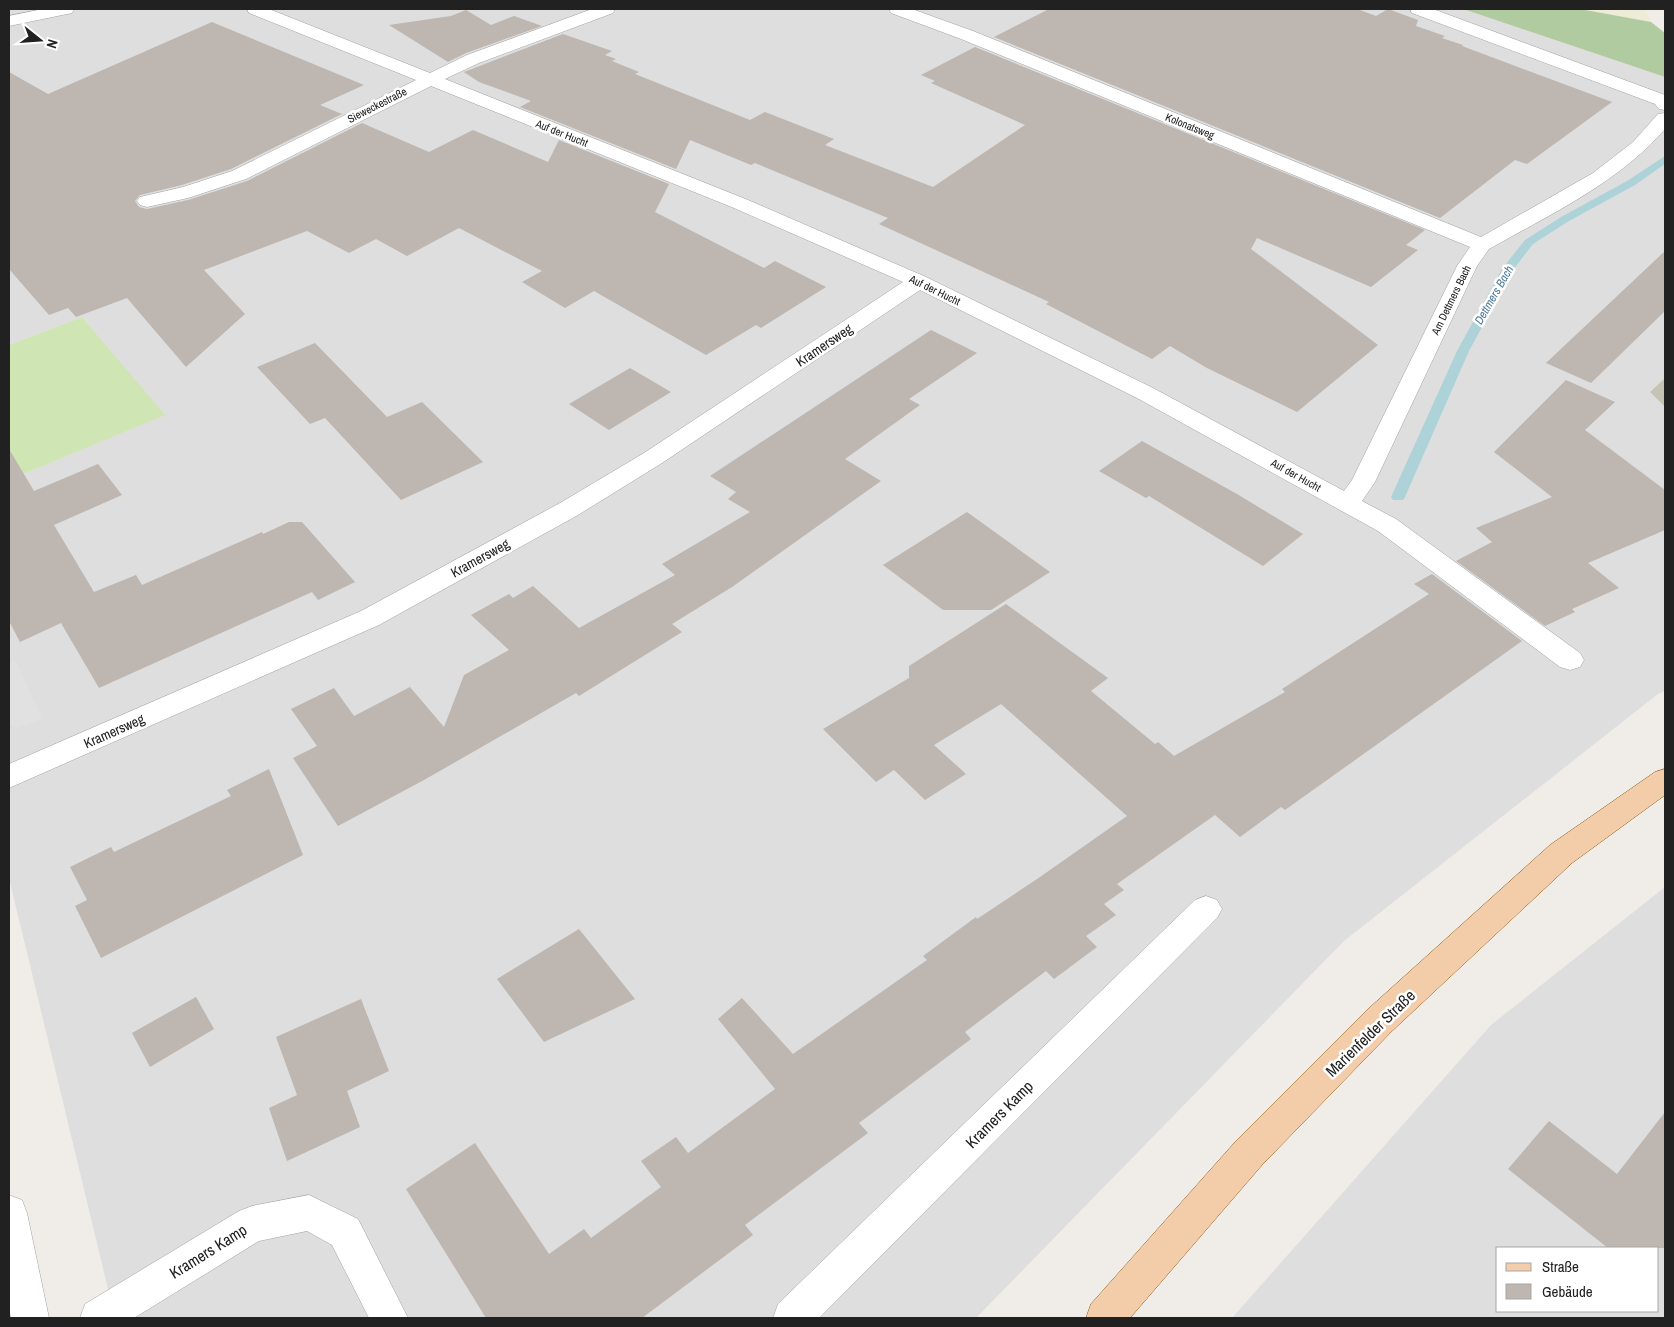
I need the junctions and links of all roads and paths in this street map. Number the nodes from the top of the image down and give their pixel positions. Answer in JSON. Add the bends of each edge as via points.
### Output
{"nodes":[{"id":1,"x":66,"y":9,"type":"edge"},
{"id":2,"x":255,"y":9,"type":"edge"},
{"id":3,"x":607,"y":9,"type":"edge"},
{"id":4,"x":897,"y":9,"type":"edge"},
{"id":5,"x":1418,"y":9,"type":"edge"},
{"id":6,"x":9,"y":21,"type":"edge"},
{"id":7,"x":429,"y":80,"type":"junction"},
{"id":8,"x":1665,"y":105,"type":"edge"},
{"id":9,"x":1665,"y":118,"type":"edge"},
{"id":10,"x":147,"y":201,"type":"dead end"},
{"id":11,"x":1482,"y":244,"type":"junction"},
{"id":12,"x":919,"y":281,"type":"junction"},
{"id":13,"x":1348,"y":504,"type":"junction"},
{"id":14,"x":1570,"y":660,"type":"dead end"},
{"id":15,"x":9,"y":776,"type":"edge"},
{"id":16,"x":1665,"y":780,"type":"edge"},
{"id":17,"x":1206,"y":909,"type":"dead end"},
{"id":18,"x":9,"y":1213,"type":"edge"},
{"id":19,"x":30,"y":1318,"type":"edge"},
{"id":20,"x":99,"y":1318,"type":"edge"},
{"id":21,"x":389,"y":1318,"type":"edge"},
{"id":22,"x":792,"y":1318,"type":"edge"},
{"id":23,"x":1105,"y":1318,"type":"edge"}],
"edges":[{"from":1,"to":6,"type":"street"},
{"from":2,"to":7,"type":"street","name":"Auf der Hucht"},
{"from":3,"to":7,"type":"street","name":"Sieweckestraße","via":[[473,59]]},
{"from":4,"to":11,"type":"street","name":"Kolonatsweg"},
{"from":5,"to":8,"type":"street","via":[[1662,100]]},
{"from":7,"to":10,"type":"street","name":"Sieweckestraße","via":[[239,175]]},
{"from":7,"to":12,"type":"street","name":"Auf der Hucht","via":[[741,204]]},
{"from":9,"to":11,"type":"street","name":"Am Dettmers Bach","via":[[1640,146],[1600,177]]},
{"from":11,"to":13,"type":"street","name":"Am Dettmers Bach","via":[[1467,266],[1363,482]]},
{"from":12,"to":13,"type":"street","name":"Auf der Hucht","via":[[1145,393]]},
{"from":12,"to":15,"type":"street","name":"Kramersweg","via":[[654,458],[370,618]]},
{"from":13,"to":14,"type":"street","name":"Auf der Hucht","via":[[1388,525]]},
{"from":16,"to":23,"type":"main road","name":"Marienfelder Straße","via":[[1561,854],[1379,1021],[1249,1153]]},
{"from":17,"to":22,"type":"street","name":"Kramers Kamp"},
{"from":18,"to":19,"type":"street"},
{"from":20,"to":21,"type":"street","name":"Kramers Kamp","via":[[252,1224],[309,1213],[345,1232]]}]}
